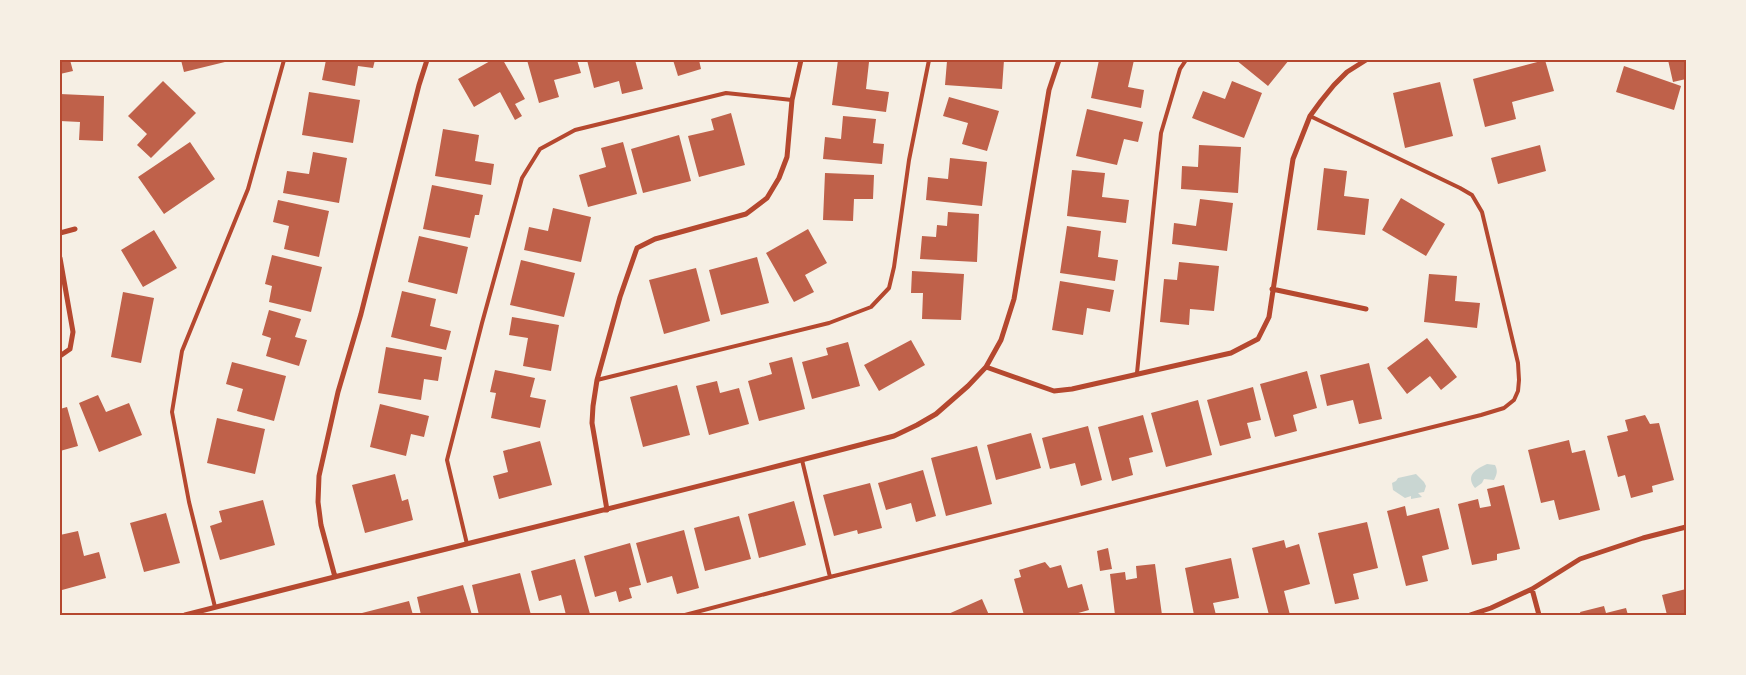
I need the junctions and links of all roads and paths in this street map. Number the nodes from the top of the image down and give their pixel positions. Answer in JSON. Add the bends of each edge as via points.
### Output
{"nodes":[{"id":1,"x":284,"y":60,"type":"edge"},
{"id":2,"x":427,"y":60,"type":"edge"},
{"id":3,"x":801,"y":60,"type":"edge"},
{"id":4,"x":929,"y":60,"type":"edge"},
{"id":5,"x":1059,"y":60,"type":"edge"},
{"id":6,"x":1186,"y":60,"type":"edge"},
{"id":7,"x":1366,"y":60,"type":"edge"},
{"id":8,"x":792,"y":100,"type":"junction"},
{"id":9,"x":1310,"y":116,"type":"junction"},
{"id":10,"x":75,"y":229,"type":"dead end"},
{"id":11,"x":60,"y":233,"type":"edge"},
{"id":12,"x":60,"y":258,"type":"edge"},
{"id":13,"x":1272,"y":289,"type":"junction"},
{"id":14,"x":1366,"y":308,"type":"dead end"},
{"id":15,"x":60,"y":356,"type":"edge"},
{"id":16,"x":986,"y":367,"type":"junction"},
{"id":17,"x":1137,"y":374,"type":"junction"},
{"id":18,"x":598,"y":380,"type":"junction"},
{"id":19,"x":802,"y":460,"type":"junction"},
{"id":20,"x":607,"y":510,"type":"junction"},
{"id":21,"x":1686,"y":527,"type":"edge"},
{"id":22,"x":467,"y":544,"type":"junction"},
{"id":23,"x":335,"y":576,"type":"junction"},
{"id":24,"x":830,"y":577,"type":"junction"},
{"id":25,"x":1532,"y":589,"type":"junction"},
{"id":26,"x":215,"y":607,"type":"junction"},
{"id":27,"x":186,"y":615,"type":"edge"},
{"id":28,"x":685,"y":615,"type":"edge"},
{"id":29,"x":1470,"y":615,"type":"edge"},
{"id":30,"x":1539,"y":615,"type":"edge"}],
"edges":[{"from":1,"to":26,"type":"lane","via":[[248,189],[182,351],[172,412],[189,502]]},
{"from":2,"to":23,"type":"street","via":[[338,392],[319,476],[321,525]]},
{"from":3,"to":8,"type":"street"},
{"from":4,"to":18,"type":"lane","via":[[909,160],[894,268],[889,288],[871,307],[829,323]]},
{"from":5,"to":16,"type":"street","via":[[1049,90],[1014,299],[1001,340]]},
{"from":6,"to":17,"type":"lane","via":[[1180,69],[1161,133]]},
{"from":7,"to":9,"type":"street","via":[[1347,72]]},
{"from":8,"to":18,"type":"street","via":[[787,157],[767,198],[746,214],[655,239],[637,248]]},
{"from":8,"to":22,"type":"lane","via":[[726,93],[575,130],[540,149],[522,178],[447,460]]},
{"from":9,"to":13,"type":"street","via":[[1293,159]]},
{"from":9,"to":24,"type":"lane","via":[[1472,195],[1482,212],[1518,363],[1518,391],[1514,400],[1504,408],[1471,418]]},
{"from":10,"to":11,"type":"street"},
{"from":12,"to":15,"type":"street","via":[[73,332],[70,349]]},
{"from":13,"to":14,"type":"street"},
{"from":13,"to":17,"type":"street","via":[[1269,316],[1258,339],[1231,353]]},
{"from":16,"to":17,"type":"street","via":[[1054,390]]},
{"from":16,"to":19,"type":"street","via":[[936,414],[917,426],[894,436]]},
{"from":18,"to":20,"type":"street","via":[[592,423]]},
{"from":19,"to":20,"type":"street"},
{"from":19,"to":24,"type":"lane"},
{"from":20,"to":22,"type":"street"},
{"from":21,"to":25,"type":"street","via":[[1580,560]]},
{"from":22,"to":23,"type":"street"},
{"from":23,"to":26,"type":"street"},
{"from":24,"to":28,"type":"lane"},
{"from":25,"to":29,"type":"street"},
{"from":25,"to":30,"type":"street"},
{"from":26,"to":27,"type":"street"}]}
